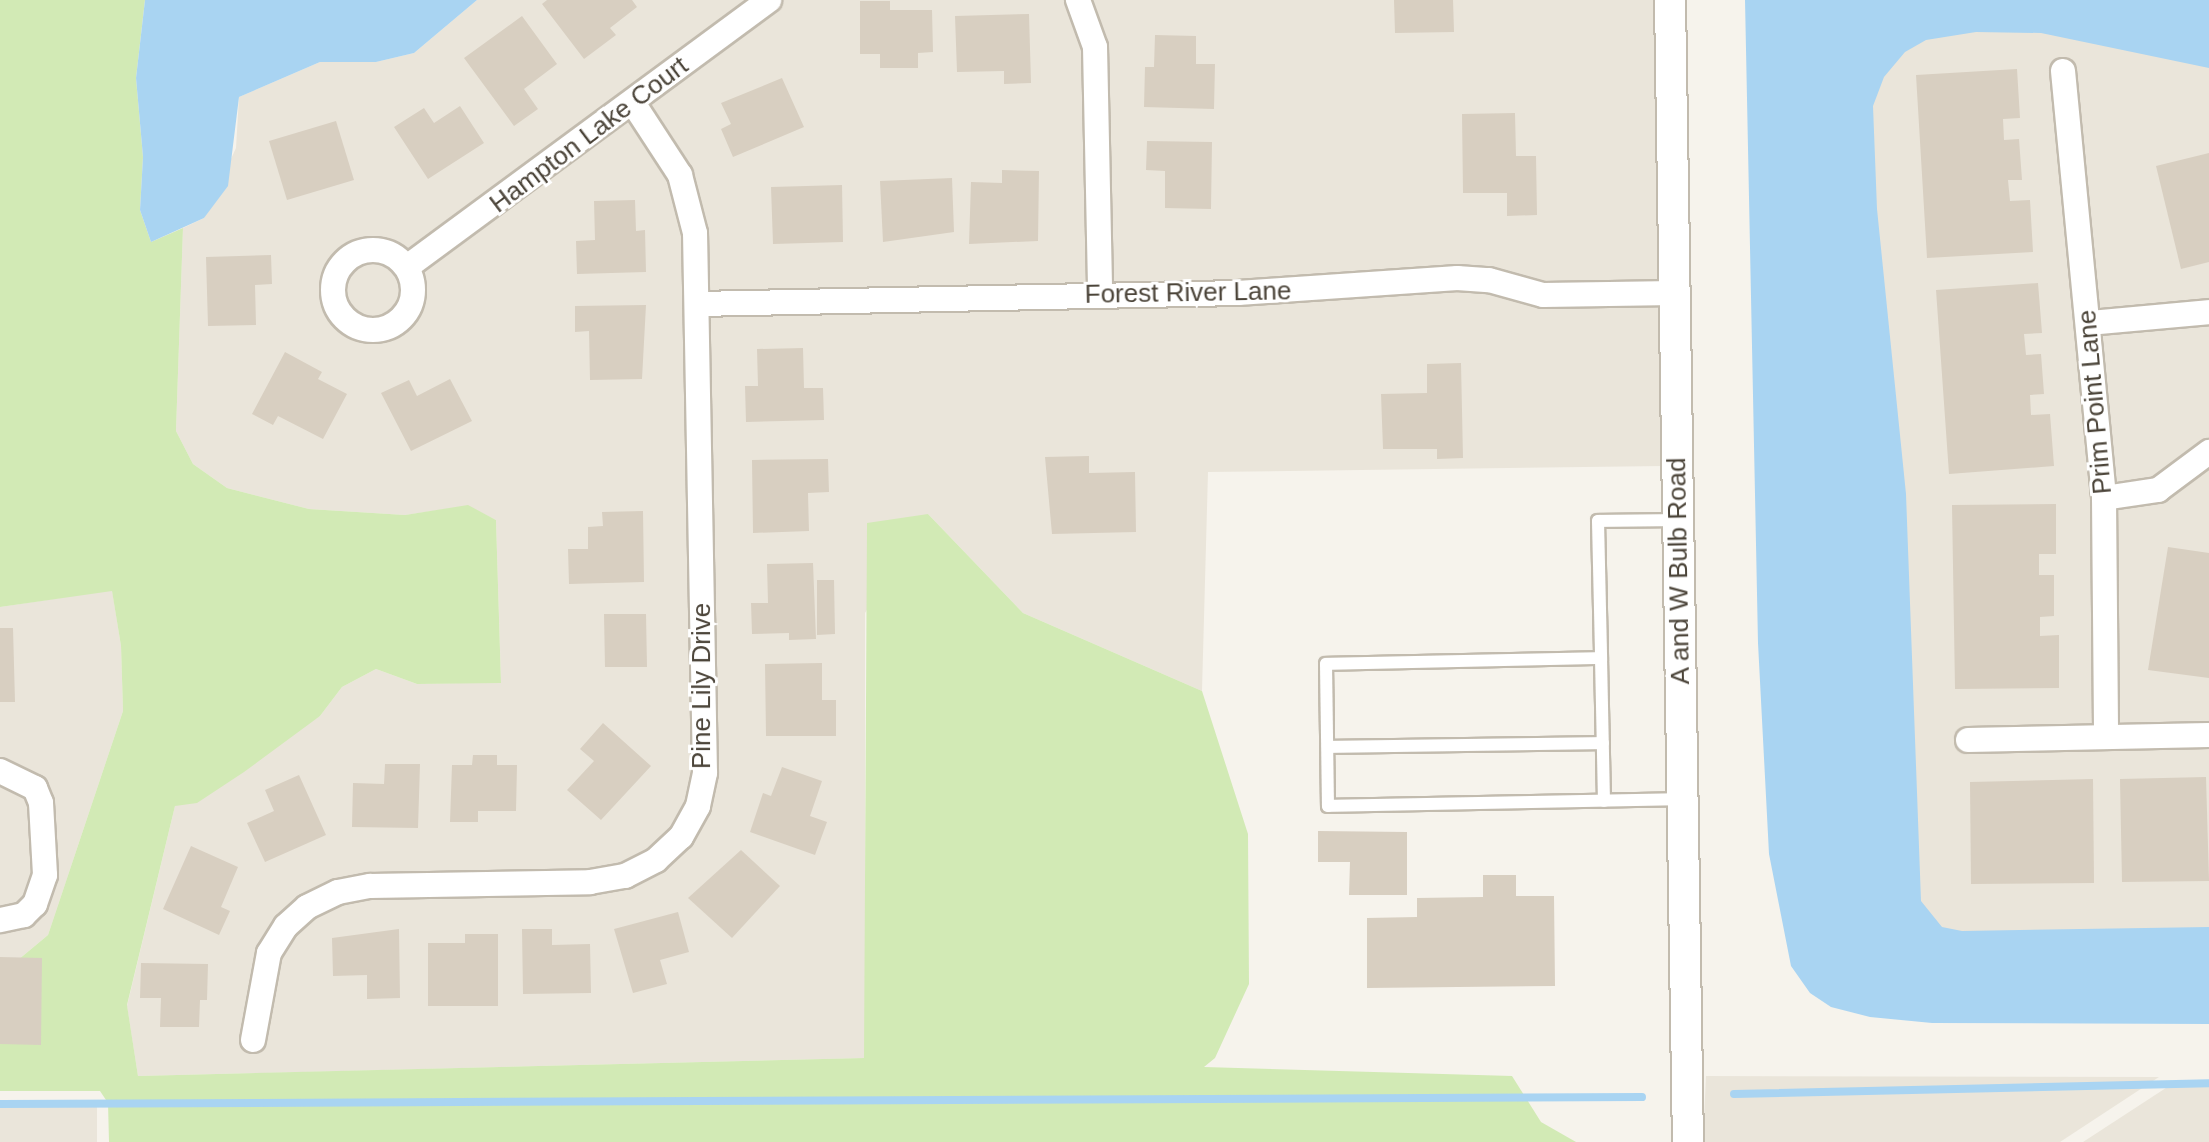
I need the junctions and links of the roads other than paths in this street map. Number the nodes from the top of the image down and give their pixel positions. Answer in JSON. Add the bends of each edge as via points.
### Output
{"nodes":[{"id":1,"x":769,"y":0,"type":"edge"},
{"id":2,"x":1078,"y":0,"type":"edge"},
{"id":3,"x":1670,"y":0,"type":"edge"},
{"id":4,"x":2063,"y":71,"type":"dead end"},
{"id":5,"x":633,"y":103,"type":"junction"},
{"id":6,"x":407,"y":267,"type":"dead end"},
{"id":7,"x":1675,"y":293,"type":"junction"},
{"id":8,"x":1100,"y":295,"type":"junction"},
{"id":9,"x":697,"y":304,"type":"junction"},
{"id":10,"x":2209,"y":312,"type":"edge"},
{"id":11,"x":2089,"y":323,"type":"junction"},
{"id":12,"x":2209,"y":452,"type":"edge"},
{"id":13,"x":2104,"y":498,"type":"junction"},
{"id":14,"x":1679,"y":520,"type":"junction"},
{"id":15,"x":1601,"y":658,"type":"junction"},
{"id":16,"x":2106,"y":735,"type":"junction"},
{"id":17,"x":2209,"y":735,"type":"edge"},
{"id":18,"x":1968,"y":740,"type":"dead end"},
{"id":19,"x":1603,"y":743,"type":"junction"},
{"id":20,"x":1328,"y":747,"type":"junction"},
{"id":21,"x":0,"y":771,"type":"edge"},
{"id":22,"x":1682,"y":799,"type":"junction"},
{"id":23,"x":1604,"y":801,"type":"junction"},
{"id":24,"x":0,"y":920,"type":"edge"},
{"id":25,"x":253,"y":1040,"type":"dead end"},
{"id":26,"x":1688,"y":1142,"type":"edge"}],
"edges":[{"from":1,"to":5,"type":"street","name":"Hampton Lake Court"},
{"from":2,"to":8,"type":"street","via":[[1095,47]]},
{"from":3,"to":7,"type":"street","name":"A and W Bulb Road"},
{"from":4,"to":11,"type":"street","name":"Prim Point Lane"},
{"from":5,"to":6,"type":"street","name":"Hampton Lake Court"},
{"from":5,"to":9,"type":"street","name":"Pine Lily Drive","via":[[680,175],[691,203]]},
{"from":7,"to":8,"type":"street","name":"Forest River Lane","via":[[1543,295],[1489,280],[1457,278],[1337,289]]},
{"from":7,"to":14,"type":"street","name":"A and W Bulb Road"},
{"from":8,"to":9,"type":"street","name":"Forest River Lane"},
{"from":9,"to":25,"type":"street","name":"Pine Lily Drive","via":[[705,773],[698,806],[681,837],[625,876],[590,882],[370,886],[338,892],[307,907],[286,926],[269,953]]},
{"from":10,"to":11,"type":"street"},
{"from":11,"to":13,"type":"street","name":"Prim Point Lane"},
{"from":12,"to":13,"type":"street","via":[[2158,490]]},
{"from":13,"to":16,"type":"street","name":"Prim Point Lane"},
{"from":14,"to":15,"type":"lane","via":[[1598,521]]},
{"from":14,"to":22,"type":"street","name":"A and W Bulb Road"},
{"from":15,"to":19,"type":"lane"},
{"from":15,"to":20,"type":"lane","via":[[1326,664]]},
{"from":16,"to":17,"type":"street"},
{"from":16,"to":18,"type":"street"},
{"from":19,"to":20,"type":"lane"},
{"from":19,"to":23,"type":"lane"},
{"from":20,"to":23,"type":"lane","via":[[1328,806]]},
{"from":21,"to":24,"type":"street","via":[[24,780],[38,796],[45,875],[35,904],[24,915]]},
{"from":22,"to":23,"type":"lane"},
{"from":22,"to":26,"type":"street","name":"A and W Bulb Road"}]}
